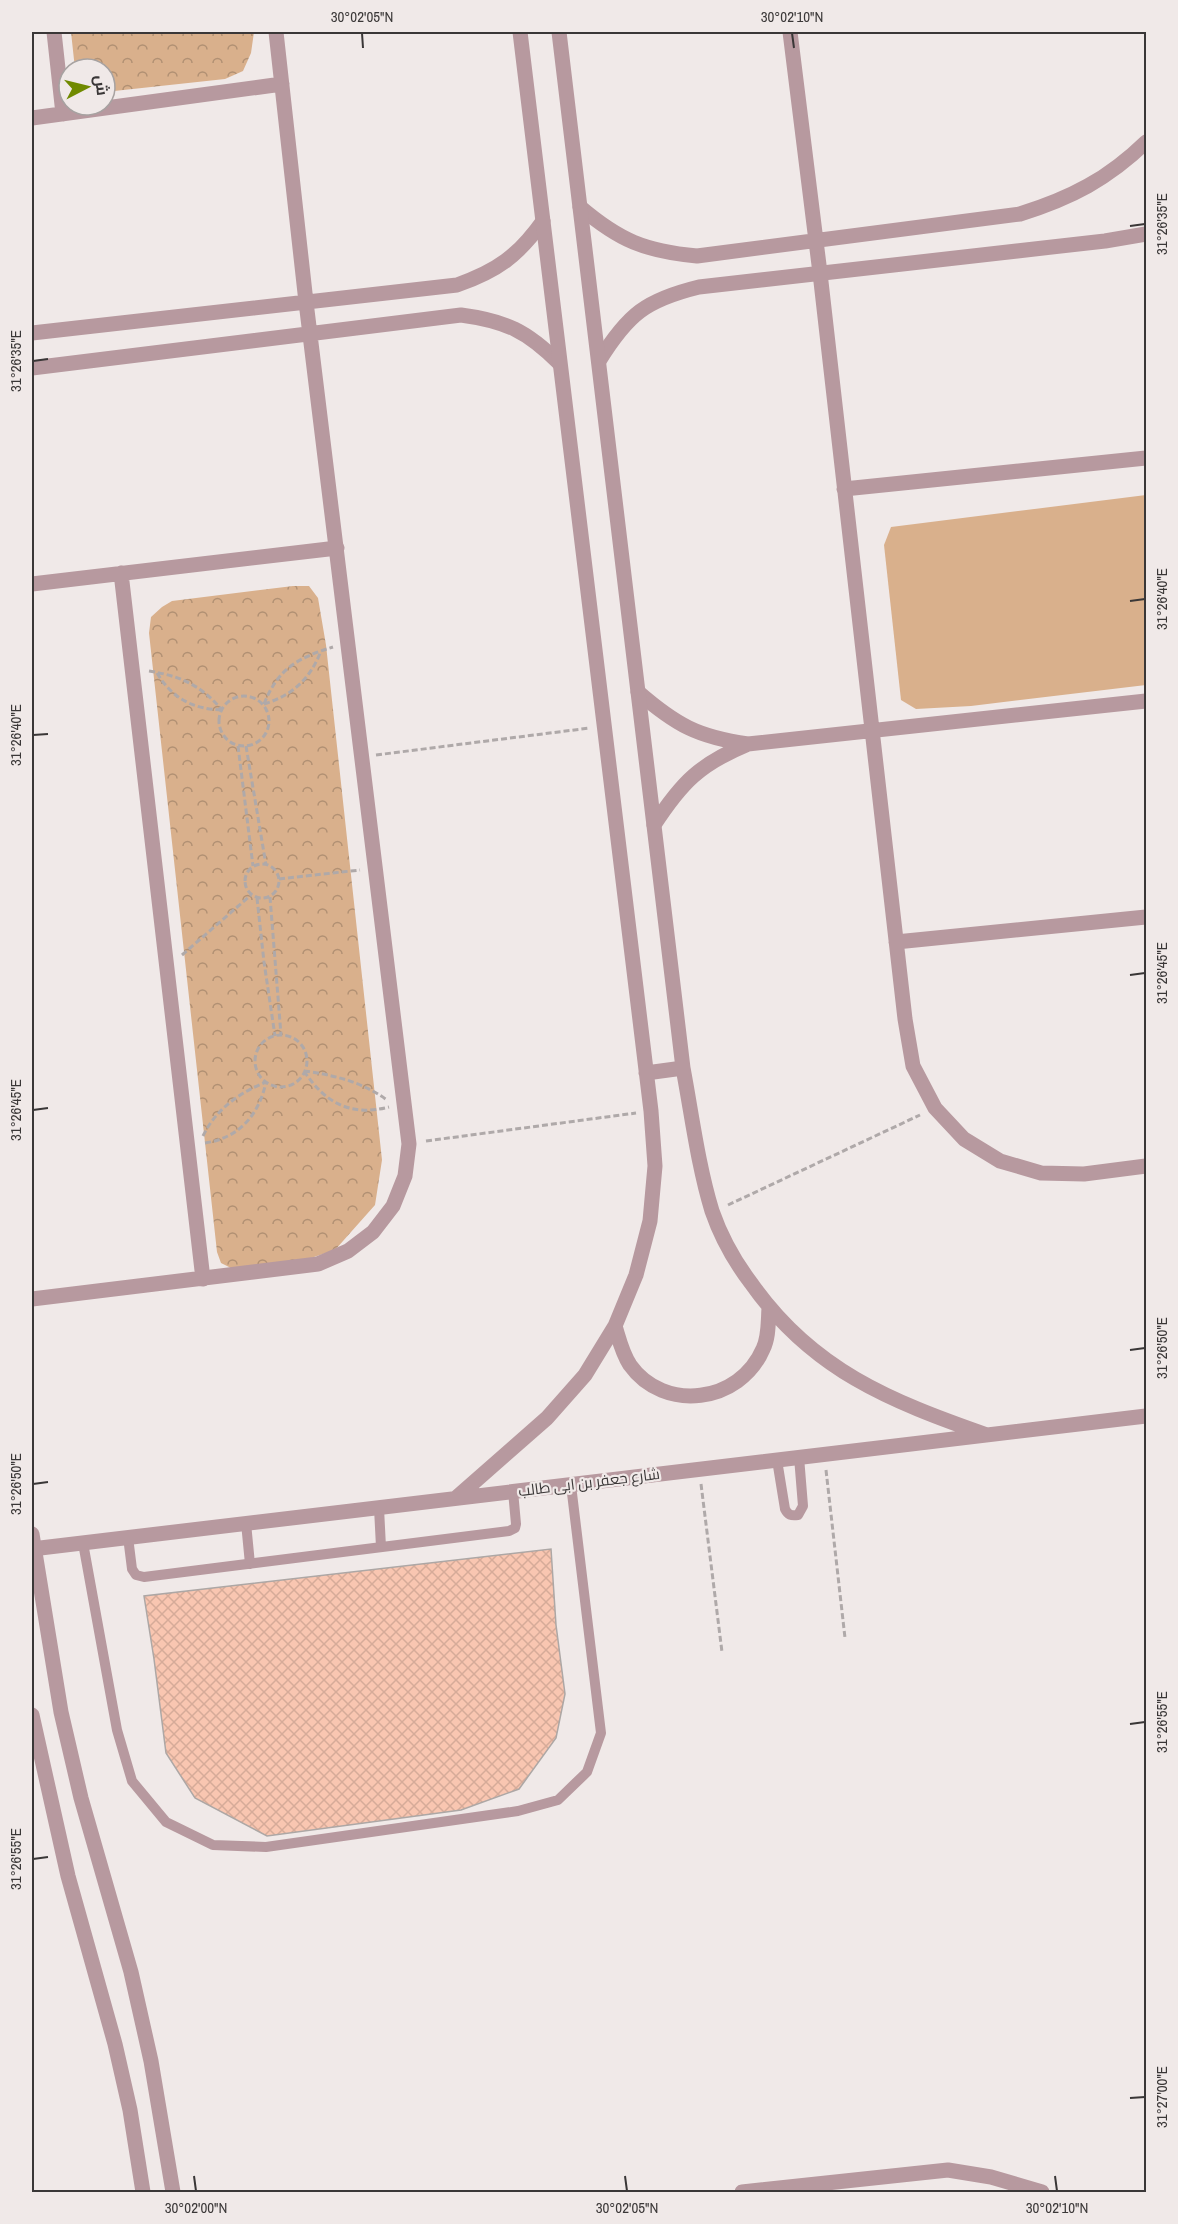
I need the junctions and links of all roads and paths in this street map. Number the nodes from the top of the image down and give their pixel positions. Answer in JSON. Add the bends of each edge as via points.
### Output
{"nodes":[{"id":1,"x":54,"y":32,"type":"edge"},
{"id":2,"x":276,"y":32,"type":"edge"},
{"id":3,"x":520,"y":32,"type":"edge"},
{"id":4,"x":560,"y":32,"type":"edge"},
{"id":5,"x":790,"y":32,"type":"edge"},
{"id":6,"x":57,"y":59,"type":"edge"},
{"id":7,"x":282,"y":84,"type":"junction"},
{"id":8,"x":117,"y":107,"type":"edge"},
{"id":9,"x":57,"y":115,"type":"edge"},
{"id":10,"x":32,"y":118,"type":"edge"},
{"id":11,"x":1146,"y":142,"type":"edge"},
{"id":12,"x":580,"y":207,"type":"junction"},
{"id":13,"x":543,"y":221,"type":"junction"},
{"id":14,"x":1146,"y":234,"type":"edge"},
{"id":15,"x":816,"y":241,"type":"junction"},
{"id":16,"x":820,"y":273,"type":"junction"},
{"id":17,"x":306,"y":302,"type":"junction"},
{"id":18,"x":32,"y":333,"type":"edge"},
{"id":19,"x":310,"y":333,"type":"junction"},
{"id":20,"x":599,"y":361,"type":"junction"},
{"id":21,"x":560,"y":363,"type":"junction"},
{"id":22,"x":32,"y":368,"type":"edge"},
{"id":23,"x":1146,"y":458,"type":"edge"},
{"id":24,"x":844,"y":489,"type":"junction"},
{"id":25,"x":337,"y":548,"type":"junction"},
{"id":26,"x":122,"y":573,"type":"junction"},
{"id":27,"x":32,"y":584,"type":"edge"},
{"id":28,"x":348,"y":642,"type":"junction"},
{"id":29,"x":321,"y":650,"type":"junction"},
{"id":30,"x":132,"y":668,"type":"junction"},
{"id":31,"x":156,"y":672,"type":"junction"},
{"id":32,"x":638,"y":692,"type":"junction"},
{"id":33,"x":1146,"y":701,"type":"edge"},
{"id":34,"x":264,"y":704,"type":"junction"},
{"id":35,"x":222,"y":710,"type":"junction"},
{"id":36,"x":604,"y":726,"type":"junction"},
{"id":37,"x":872,"y":730,"type":"junction"},
{"id":38,"x":748,"y":744,"type":"junction"},
{"id":39,"x":238,"y":746,"type":"junction"},
{"id":40,"x":246,"y":746,"type":"junction"},
{"id":41,"x":362,"y":756,"type":"junction"},
{"id":42,"x":654,"y":825,"type":"junction"},
{"id":43,"x":266,"y":865,"type":"junction"},
{"id":44,"x":253,"y":866,"type":"junction"},
{"id":45,"x":376,"y":868,"type":"junction"},
{"id":46,"x":279,"y":879,"type":"junction"},
{"id":47,"x":251,"y":895,"type":"junction"},
{"id":48,"x":270,"y":897,"type":"junction"},
{"id":49,"x":257,"y":898,"type":"junction"},
{"id":50,"x":1146,"y":917,"type":"edge"},
{"id":51,"x":896,"y":942,"type":"junction"},
{"id":52,"x":167,"y":968,"type":"junction"},
{"id":53,"x":281,"y":1035,"type":"junction"},
{"id":54,"x":275,"y":1036,"type":"junction"},
{"id":55,"x":683,"y":1068,"type":"junction"},
{"id":56,"x":304,"y":1071,"type":"junction"},
{"id":57,"x":646,"y":1073,"type":"junction"},
{"id":58,"x":266,"y":1082,"type":"junction"},
{"id":59,"x":935,"y":1108,"type":"junction"},
{"id":60,"x":651,"y":1111,"type":"junction"},
{"id":61,"x":409,"y":1144,"type":"junction"},
{"id":62,"x":1146,"y":1166,"type":"edge"},
{"id":63,"x":713,"y":1212,"type":"junction"},
{"id":64,"x":203,"y":1279,"type":"junction"},
{"id":65,"x":32,"y":1299,"type":"edge"},
{"id":66,"x":768,"y":1308,"type":"junction"},
{"id":67,"x":615,"y":1326,"type":"junction"},
{"id":68,"x":1146,"y":1416,"type":"edge"},
{"id":69,"x":987,"y":1435,"type":"junction"},
{"id":70,"x":825,"y":1454,"type":"junction"},
{"id":71,"x":799,"y":1457,"type":"junction"},
{"id":72,"x":777,"y":1460,"type":"junction"},
{"id":73,"x":700,"y":1469,"type":"junction"},
{"id":74,"x":571,"y":1485,"type":"junction"},
{"id":75,"x":513,"y":1491,"type":"junction"},
{"id":76,"x":456,"y":1498,"type":"junction"},
{"id":77,"x":379,"y":1508,"type":"junction"},
{"id":78,"x":246,"y":1523,"type":"junction"},
{"id":79,"x":128,"y":1537,"type":"junction"},
{"id":80,"x":83,"y":1543,"type":"junction"},
{"id":81,"x":32,"y":1544,"type":"edge"},
{"id":82,"x":381,"y":1547,"type":"junction"},
{"id":83,"x":250,"y":1564,"type":"junction"},
{"id":84,"x":845,"y":1638,"type":"dead end"},
{"id":85,"x":722,"y":1652,"type":"dead end"},
{"id":86,"x":32,"y":1715,"type":"edge"},
{"id":87,"x":143,"y":2193,"type":"edge"},
{"id":88,"x":173,"y":2193,"type":"edge"},
{"id":89,"x":742,"y":2193,"type":"edge"},
{"id":90,"x":1042,"y":2193,"type":"edge"}],
"edges":[{"from":1,"to":6,"type":"street"},
{"from":2,"to":7,"type":"street"},
{"from":3,"to":13,"type":"street"},
{"from":4,"to":12,"type":"street"},
{"from":5,"to":15,"type":"street"},
{"from":7,"to":8,"type":"street"},
{"from":7,"to":17,"type":"street"},
{"from":9,"to":10,"type":"street"},
{"from":11,"to":15,"type":"street","via":[[1095,184],[1020,214]]},
{"from":12,"to":15,"type":"street","via":[[605,228],[664,253],[697,256]]},
{"from":12,"to":20,"type":"street"},
{"from":13,"to":17,"type":"street","via":[[506,262],[457,285]]},
{"from":13,"to":21,"type":"street"},
{"from":14,"to":16,"type":"street"},
{"from":15,"to":16,"type":"street"},
{"from":16,"to":20,"type":"street","via":[[699,287],[668,295],[639,311],[616,333]]},
{"from":16,"to":24,"type":"street"},
{"from":17,"to":18,"type":"street"},
{"from":17,"to":19,"type":"street"},
{"from":19,"to":21,"type":"street","via":[[461,315],[516,328]]},
{"from":19,"to":22,"type":"street"},
{"from":19,"to":25,"type":"street"},
{"from":20,"to":32,"type":"street"},
{"from":21,"to":36,"type":"street"},
{"from":23,"to":24,"type":"street"},
{"from":24,"to":37,"type":"street"},
{"from":25,"to":26,"type":"street"},
{"from":25,"to":28,"type":"street"},
{"from":26,"to":27,"type":"street"},
{"from":26,"to":30,"type":"street"},
{"from":28,"to":29,"type":"path"},
{"from":28,"to":41,"type":"street"},
{"from":29,"to":34,"type":"path","via":[[285,669]]},
{"from":29,"to":34,"type":"path","via":[[300,685]]},
{"from":30,"to":31,"type":"path"},
{"from":30,"to":52,"type":"street"},
{"from":31,"to":35,"type":"path","via":[[194,684]]},
{"from":31,"to":35,"type":"path","via":[[183,701],[208,710]]},
{"from":32,"to":38,"type":"street","via":[[664,715],[690,730],[718,740]]},
{"from":32,"to":42,"type":"street"},
{"from":33,"to":37,"type":"street"},
{"from":34,"to":35,"type":"path","via":[[251,696],[242,696],[228,701]]},
{"from":34,"to":40,"type":"path","via":[[270,719],[266,734],[254,745]]},
{"from":35,"to":39,"type":"path","via":[[221,730]]},
{"from":36,"to":41,"type":"path"},
{"from":36,"to":57,"type":"street"},
{"from":37,"to":38,"type":"street"},
{"from":37,"to":51,"type":"street"},
{"from":38,"to":42,"type":"street","via":[[719,756],[694,773]]},
{"from":39,"to":40,"type":"path"},
{"from":39,"to":44,"type":"path"},
{"from":40,"to":43,"type":"path"},
{"from":41,"to":45,"type":"street"},
{"from":42,"to":55,"type":"street"},
{"from":43,"to":44,"type":"path"},
{"from":43,"to":46,"type":"path"},
{"from":44,"to":47,"type":"path","via":[[244,883]]},
{"from":45,"to":46,"type":"path"},
{"from":45,"to":61,"type":"street"},
{"from":46,"to":48,"type":"path"},
{"from":47,"to":49,"type":"path"},
{"from":47,"to":52,"type":"path"},
{"from":48,"to":49,"type":"path"},
{"from":48,"to":53,"type":"path"},
{"from":49,"to":54,"type":"path"},
{"from":50,"to":51,"type":"street"},
{"from":51,"to":59,"type":"street","via":[[913,1066]]},
{"from":52,"to":64,"type":"street"},
{"from":53,"to":54,"type":"path"},
{"from":53,"to":56,"type":"path","via":[[300,1044],[306,1057]]},
{"from":54,"to":58,"type":"path","via":[[262,1043],[256,1056],[257,1070]]},
{"from":55,"to":57,"type":"street"},
{"from":55,"to":63,"type":"street"},
{"from":56,"to":56,"type":"path","via":[[352,1081],[394,1105],[377,1110],[342,1107],[314,1086]]},
{"from":56,"to":58,"type":"path","via":[[291,1085]]},
{"from":57,"to":60,"type":"street"},
{"from":58,"to":58,"type":"path","via":[[256,1113],[245,1125],[232,1135],[200,1143],[226,1105]]},
{"from":59,"to":62,"type":"street","via":[[964,1139],[1000,1161],[1041,1173],[1084,1174]]},
{"from":59,"to":63,"type":"path"},
{"from":60,"to":61,"type":"path"},
{"from":60,"to":67,"type":"street","via":[[655,1166],[650,1221],[636,1275]]},
{"from":61,"to":64,"type":"street","via":[[405,1176],[393,1206],[373,1232],[348,1251],[318,1264]]},
{"from":63,"to":66,"type":"street","via":[[736,1263]]},
{"from":64,"to":65,"type":"street"},
{"from":66,"to":67,"type":"street","via":[[764,1349],[753,1367],[722,1392],[702,1397],[662,1391],[644,1380],[630,1365]]},
{"from":66,"to":69,"type":"street","via":[[813,1352],[866,1385],[917,1410]]},
{"from":67,"to":76,"type":"street","via":[[585,1375],[547,1418]]},
{"from":68,"to":69,"type":"street","name":"شارع جعفر بن ابى طالب"},
{"from":69,"to":70,"type":"street","name":"شارع جعفر بن ابى طالب"},
{"from":70,"to":71,"type":"street","name":"شارع جعفر بن ابى طالب"},
{"from":70,"to":84,"type":"path"},
{"from":71,"to":72,"type":"street","name":"شارع جعفر بن ابى طالب"},
{"from":71,"to":72,"type":"lane","via":[[803,1506],[793,1516],[785,1509]]},
{"from":72,"to":73,"type":"street","name":"شارع جعفر بن ابى طالب"},
{"from":73,"to":74,"type":"street","name":"شارع جعفر بن ابى طالب"},
{"from":73,"to":85,"type":"path"},
{"from":74,"to":75,"type":"street","name":"شارع جعفر بن ابى طالب"},
{"from":74,"to":80,"type":"lane","via":[[601,1733],[587,1772],[558,1800],[518,1811],[266,1846],[213,1845],[166,1822],[132,1781],[117,1730]]},
{"from":75,"to":76,"type":"street","name":"شارع جعفر بن ابى طالب"},
{"from":75,"to":82,"type":"lane","via":[[516,1524],[509,1531]]},
{"from":76,"to":77,"type":"street","name":"شارع جعفر بن ابى طالب"},
{"from":77,"to":78,"type":"street","name":"شارع جعفر بن ابى طالب"},
{"from":77,"to":82,"type":"lane"},
{"from":78,"to":79,"type":"street","name":"شارع جعفر بن ابى طالب"},
{"from":78,"to":83,"type":"lane"},
{"from":79,"to":80,"type":"street","name":"شارع جعفر بن ابى طالب"},
{"from":79,"to":83,"type":"lane","via":[[132,1569],[144,1577]]},
{"from":80,"to":81,"type":"street","name":"شارع جعفر بن ابى طالب"},
{"from":81,"to":88,"type":"street","via":[[61,1712],[151,2061]]},
{"from":82,"to":83,"type":"lane"},
{"from":86,"to":87,"type":"street","via":[[68,1876],[115,2044]]},
{"from":89,"to":90,"type":"street","via":[[948,2170],[991,2176]]}]}
